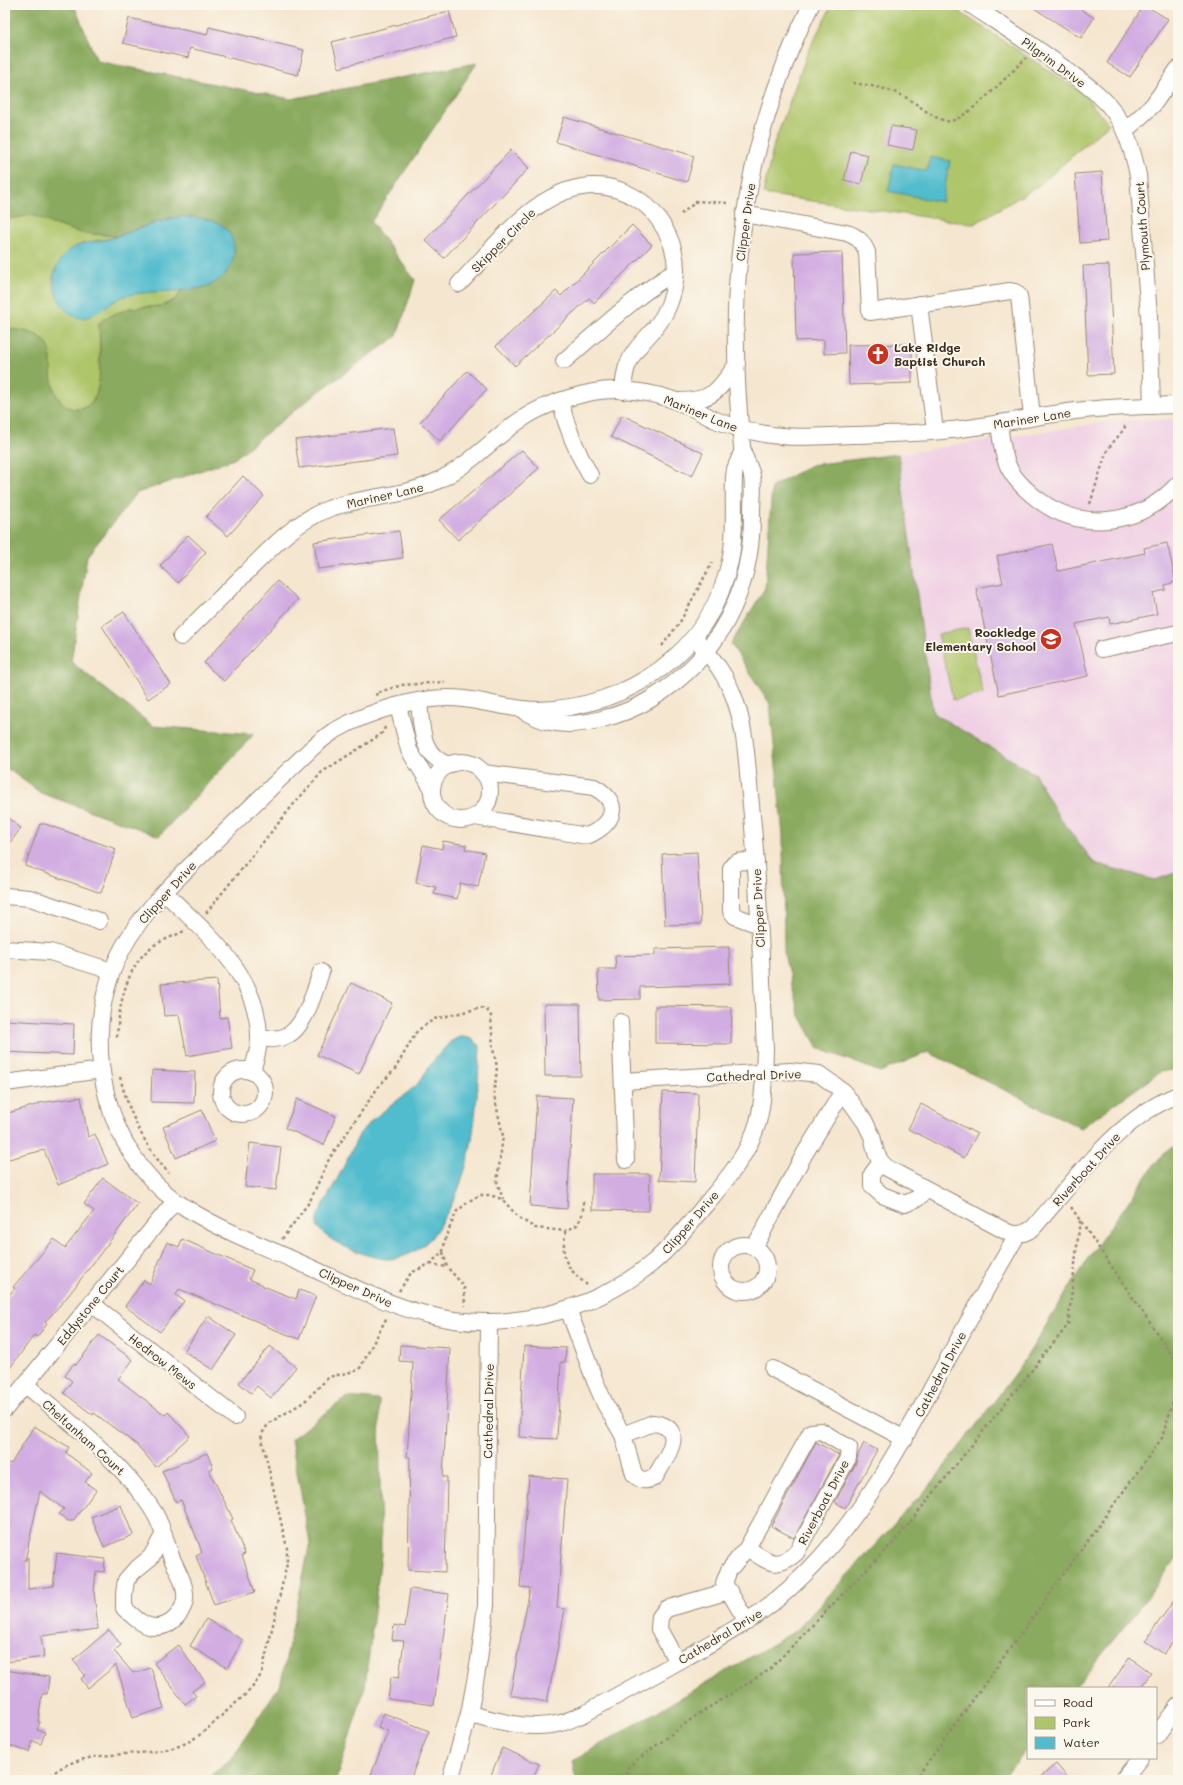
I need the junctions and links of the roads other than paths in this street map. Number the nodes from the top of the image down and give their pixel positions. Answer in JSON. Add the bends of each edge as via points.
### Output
{"nodes":[{"id":1,"x":811,"y":5,"type":"edge"},
{"id":2,"x":971,"y":5,"type":"edge"},
{"id":3,"x":1178,"y":69,"type":"edge"},
{"id":4,"x":1125,"y":131,"type":"junction"},
{"id":5,"x":744,"y":214,"type":"junction"},
{"id":6,"x":676,"y":271,"type":"junction"},
{"id":7,"x":459,"y":284,"type":"dead end"},
{"id":8,"x":919,"y":304,"type":"junction"},
{"id":9,"x":564,"y":362,"type":"dead end"},
{"id":10,"x":737,"y":364,"type":"junction"},
{"id":11,"x":623,"y":391,"type":"junction"},
{"id":12,"x":560,"y":401,"type":"junction"},
{"id":13,"x":676,"y":401,"type":"junction"},
{"id":14,"x":1178,"y":405,"type":"edge"},
{"id":15,"x":1152,"y":406,"type":"junction"},
{"id":16,"x":1032,"y":417,"type":"junction"},
{"id":17,"x":999,"y":423,"type":"junction"},
{"id":18,"x":741,"y":430,"type":"junction"},
{"id":19,"x":936,"y":431,"type":"junction"},
{"id":20,"x":742,"y":450,"type":"junction"},
{"id":21,"x":590,"y":475,"type":"dead end"},
{"id":22,"x":1177,"y":489,"type":"edge"},
{"id":23,"x":734,"y":529,"type":"junction"},
{"id":24,"x":752,"y":530,"type":"junction"},
{"id":25,"x":1178,"y":633,"type":"edge"},
{"id":26,"x":181,"y":637,"type":"dead end"},
{"id":27,"x":694,"y":637,"type":"junction"},
{"id":28,"x":1102,"y":649,"type":"dead end"},
{"id":29,"x":707,"y":651,"type":"junction"},
{"id":30,"x":419,"y":702,"type":"junction"},
{"id":31,"x":398,"y":706,"type":"junction"},
{"id":32,"x":518,"y":709,"type":"junction"},
{"id":33,"x":449,"y":765,"type":"junction"},
{"id":34,"x":483,"y":773,"type":"junction"},
{"id":35,"x":432,"y":790,"type":"junction"},
{"id":36,"x":476,"y":817,"type":"junction"},
{"id":37,"x":756,"y":862,"type":"junction"},
{"id":38,"x":165,"y":892,"type":"junction"},
{"id":39,"x":5,"y":896,"type":"edge"},
{"id":40,"x":99,"y":921,"type":"dead end"},
{"id":41,"x":759,"y":925,"type":"junction"},
{"id":42,"x":5,"y":949,"type":"edge"},
{"id":43,"x":112,"y":971,"type":"junction"},
{"id":44,"x":321,"y":972,"type":"dead end"},
{"id":45,"x":620,"y":1022,"type":"dead end"},
{"id":46,"x":259,"y":1039,"type":"junction"},
{"id":47,"x":102,"y":1070,"type":"junction"},
{"id":48,"x":252,"y":1071,"type":"dead end"},
{"id":49,"x":764,"y":1073,"type":"junction"},
{"id":50,"x":623,"y":1081,"type":"junction"},
{"id":51,"x":5,"y":1083,"type":"edge"},
{"id":52,"x":842,"y":1091,"type":"junction"},
{"id":53,"x":1178,"y":1094,"type":"edge"},
{"id":54,"x":626,"y":1160,"type":"dead end"},
{"id":55,"x":881,"y":1162,"type":"junction"},
{"id":56,"x":925,"y":1189,"type":"junction"},
{"id":57,"x":175,"y":1201,"type":"junction"},
{"id":58,"x":1018,"y":1234,"type":"junction"},
{"id":59,"x":755,"y":1246,"type":"dead end"},
{"id":60,"x":91,"y":1303,"type":"junction"},
{"id":61,"x":568,"y":1309,"type":"junction"},
{"id":62,"x":489,"y":1322,"type":"junction"},
{"id":63,"x":773,"y":1369,"type":"dead end"},
{"id":64,"x":25,"y":1384,"type":"junction"},
{"id":65,"x":5,"y":1409,"type":"edge"},
{"id":66,"x":236,"y":1417,"type":"dead end"},
{"id":67,"x":623,"y":1435,"type":"dead end"},
{"id":68,"x":905,"y":1439,"type":"junction"},
{"id":69,"x":164,"y":1534,"type":"junction"},
{"id":70,"x":747,"y":1548,"type":"junction"},
{"id":71,"x":729,"y":1591,"type":"junction"},
{"id":72,"x":747,"y":1622,"type":"junction"},
{"id":73,"x":677,"y":1662,"type":"junction"},
{"id":74,"x":1178,"y":1708,"type":"edge"},
{"id":75,"x":469,"y":1714,"type":"junction"},
{"id":76,"x":1157,"y":1735,"type":"edge"},
{"id":77,"x":1139,"y":1759,"type":"edge"},
{"id":78,"x":450,"y":1780,"type":"edge"},
{"id":79,"x":1123,"y":1780,"type":"edge"}],
"edges":[{"from":1,"to":5,"type":"street","name":"Clipper Drive","via":[[770,105],[756,155]]},
{"from":2,"to":4,"type":"street","name":"Pilgrim Drive","via":[[1082,81],[1110,108]]},
{"from":3,"to":4,"type":"street","via":[[1153,106]]},
{"from":4,"to":15,"type":"street","name":"Plymouth Court","via":[[1138,175],[1149,316]]},
{"from":5,"to":8,"type":"street","via":[[856,236],[867,252],[870,312]]},
{"from":5,"to":10,"type":"street","name":"Clipper Drive","via":[[736,306]]},
{"from":6,"to":7,"type":"street","name":"Skipper Circle","via":[[669,237],[648,206],[615,189],[598,186],[580,187],[562,192],[532,210]]},
{"from":6,"to":9,"type":"street","via":[[634,300]]},
{"from":6,"to":11,"type":"street","name":"Skipper Circle","via":[[671,298],[665,312],[656,327],[637,347],[628,363]]},
{"from":8,"to":16,"type":"street","via":[[1010,291],[1019,296]]},
{"from":8,"to":19,"type":"street"},
{"from":10,"to":13,"type":"street","via":[[724,383],[711,395],[700,400]]},
{"from":10,"to":18,"type":"street","name":"Clipper Drive"},
{"from":11,"to":12,"type":"street","name":"Mariner Lane","via":[[596,392]]},
{"from":11,"to":13,"type":"street","name":"Mariner Lane"},
{"from":12,"to":21,"type":"street","via":[[568,431]]},
{"from":12,"to":26,"type":"street","name":"Mariner Lane","via":[[523,418],[456,471],[438,481],[400,494],[363,499],[311,516],[275,544]]},
{"from":13,"to":18,"type":"street","name":"Mariner Lane"},
{"from":14,"to":15,"type":"street","name":"Mariner Lane"},
{"from":15,"to":16,"type":"street","name":"Mariner Lane"},
{"from":16,"to":17,"type":"street","name":"Mariner Lane"},
{"from":17,"to":19,"type":"street","name":"Mariner Lane"},
{"from":17,"to":22,"type":"street","via":[[1004,457],[1014,475],[1030,494],[1063,514],[1093,521],[1127,518]]},
{"from":18,"to":19,"type":"street","name":"Mariner Lane","via":[[788,436]]},
{"from":18,"to":20,"type":"street","name":"Clipper Drive"},
{"from":20,"to":23,"type":"street","name":"Clipper Drive","via":[[734,477]]},
{"from":20,"to":24,"type":"street","name":"Clipper Drive","via":[[752,479]]},
{"from":23,"to":24,"type":"street"},
{"from":23,"to":27,"type":"street","name":"Clipper Drive","via":[[730,562],[720,594]]},
{"from":24,"to":29,"type":"street","name":"Clipper Drive","via":[[749,557],[740,592],[728,619]]},
{"from":25,"to":28,"type":"street"},
{"from":27,"to":29,"type":"street","name":"Clipper Drive"},
{"from":27,"to":32,"type":"street","name":"Clipper Drive","via":[[657,673],[604,699],[564,708]]},
{"from":29,"to":32,"type":"street","name":"Clipper Drive","via":[[684,676],[658,695],[633,709],[609,717],[583,722],[554,723]]},
{"from":29,"to":37,"type":"street","name":"Clipper Drive","via":[[727,680],[743,726]]},
{"from":30,"to":31,"type":"street","name":"Clipper Drive"},
{"from":30,"to":32,"type":"street","name":"Clipper Drive","via":[[462,699]]},
{"from":30,"to":33,"type":"street","via":[[427,748],[436,760]]},
{"from":31,"to":35,"type":"street","via":[[409,750]]},
{"from":31,"to":38,"type":"street","name":"Clipper Drive","via":[[353,721],[332,732],[312,748]]},
{"from":33,"to":34,"type":"street","via":[[463,762],[472,764]]},
{"from":33,"to":35,"type":"street","via":[[437,774]]},
{"from":34,"to":36,"type":"street","via":[[490,794],[488,803]]},
{"from":34,"to":36,"type":"street","via":[[594,787],[611,803],[611,813],[608,822],[587,836]]},
{"from":35,"to":36,"type":"street","via":[[434,803],[448,818],[467,820]]},
{"from":37,"to":41,"type":"street","name":"Clipper Drive"},
{"from":37,"to":41,"type":"street","via":[[738,861],[733,864],[731,911],[735,916]]},
{"from":38,"to":43,"type":"street","name":"Clipper Drive","via":[[129,936]]},
{"from":38,"to":46,"type":"street","via":[[221,947],[236,967],[258,1021]]},
{"from":39,"to":40,"type":"street","via":[[30,898]]},
{"from":41,"to":49,"type":"street","name":"Clipper Drive"},
{"from":42,"to":43,"type":"street","via":[[50,952]]},
{"from":43,"to":47,"type":"street","name":"Clipper Drive","via":[[105,992],[101,1020]]},
{"from":44,"to":46,"type":"street","via":[[313,998],[296,1030],[280,1038]]},
{"from":45,"to":50,"type":"street"},
{"from":46,"to":48,"type":"street"},
{"from":47,"to":51,"type":"street"},
{"from":47,"to":57,"type":"street","name":"Clipper Drive","via":[[107,1097],[118,1129],[130,1151],[141,1167]]},
{"from":49,"to":50,"type":"street","name":"Cathedral Drive"},
{"from":49,"to":52,"type":"street","name":"Cathedral Drive","via":[[790,1071],[819,1074]]},
{"from":49,"to":61,"type":"street","name":"Clipper Drive","via":[[758,1122],[748,1147],[734,1170],[668,1249],[650,1266],[625,1283]]},
{"from":50,"to":54,"type":"street"},
{"from":52,"to":55,"type":"street","name":"Cathedral Drive","via":[[865,1122]]},
{"from":52,"to":59,"type":"street"},
{"from":53,"to":58,"type":"street","name":"Riverboat Drive","via":[[1146,1111],[1112,1138],[1033,1228]]},
{"from":55,"to":56,"type":"street"},
{"from":55,"to":56,"type":"street","via":[[872,1174],[872,1186],[882,1195],[905,1204],[918,1198]]},
{"from":56,"to":58,"type":"street","via":[[1009,1233]]},
{"from":57,"to":60,"type":"street","name":"Eddystone Court"},
{"from":57,"to":62,"type":"street","name":"Clipper Drive","via":[[224,1229],[395,1294],[426,1315]]},
{"from":58,"to":68,"type":"street","name":"Cathedral Drive"},
{"from":60,"to":64,"type":"street","name":"Eddystone Court"},
{"from":60,"to":66,"type":"street","name":"Hedrow Mews"},
{"from":61,"to":62,"type":"street","name":"Clipper Drive"},
{"from":61,"to":67,"type":"street","via":[[605,1404]]},
{"from":62,"to":75,"type":"street","name":"Cathedral Drive","via":[[486,1605]]},
{"from":63,"to":68,"type":"street"},
{"from":64,"to":65,"type":"street","name":"Eddystone Court"},
{"from":64,"to":69,"type":"street","name":"Cheltanham Court","via":[[109,1457],[131,1480],[152,1508]]},
{"from":68,"to":72,"type":"street","name":"Cathedral Drive","via":[[844,1530],[816,1563],[789,1589]]},
{"from":69,"to":69,"type":"street","name":"Cheltanham Court","via":[[186,1594],[183,1608],[172,1622],[155,1627],[139,1622],[124,1608],[124,1594],[126,1580],[151,1557]]},
{"from":70,"to":70,"type":"street","name":"Riverboat Drive","via":[[811,1432],[821,1431],[849,1448],[848,1458],[796,1553],[787,1561],[770,1563]]},
{"from":70,"to":71,"type":"street","name":"Riverboat Drive","via":[[729,1570],[724,1583]]},
{"from":71,"to":72,"type":"street","name":"Riverboat Drive"},
{"from":71,"to":73,"type":"street","via":[[666,1609],[660,1617],[659,1629]]},
{"from":72,"to":73,"type":"street","name":"Cathedral Drive"},
{"from":73,"to":75,"type":"street","name":"Cathedral Drive","via":[[584,1714],[561,1723],[525,1726]]},
{"from":74,"to":76,"type":"street"},
{"from":75,"to":78,"type":"street","name":"Cathedral Drive"},
{"from":77,"to":79,"type":"street"}]}
